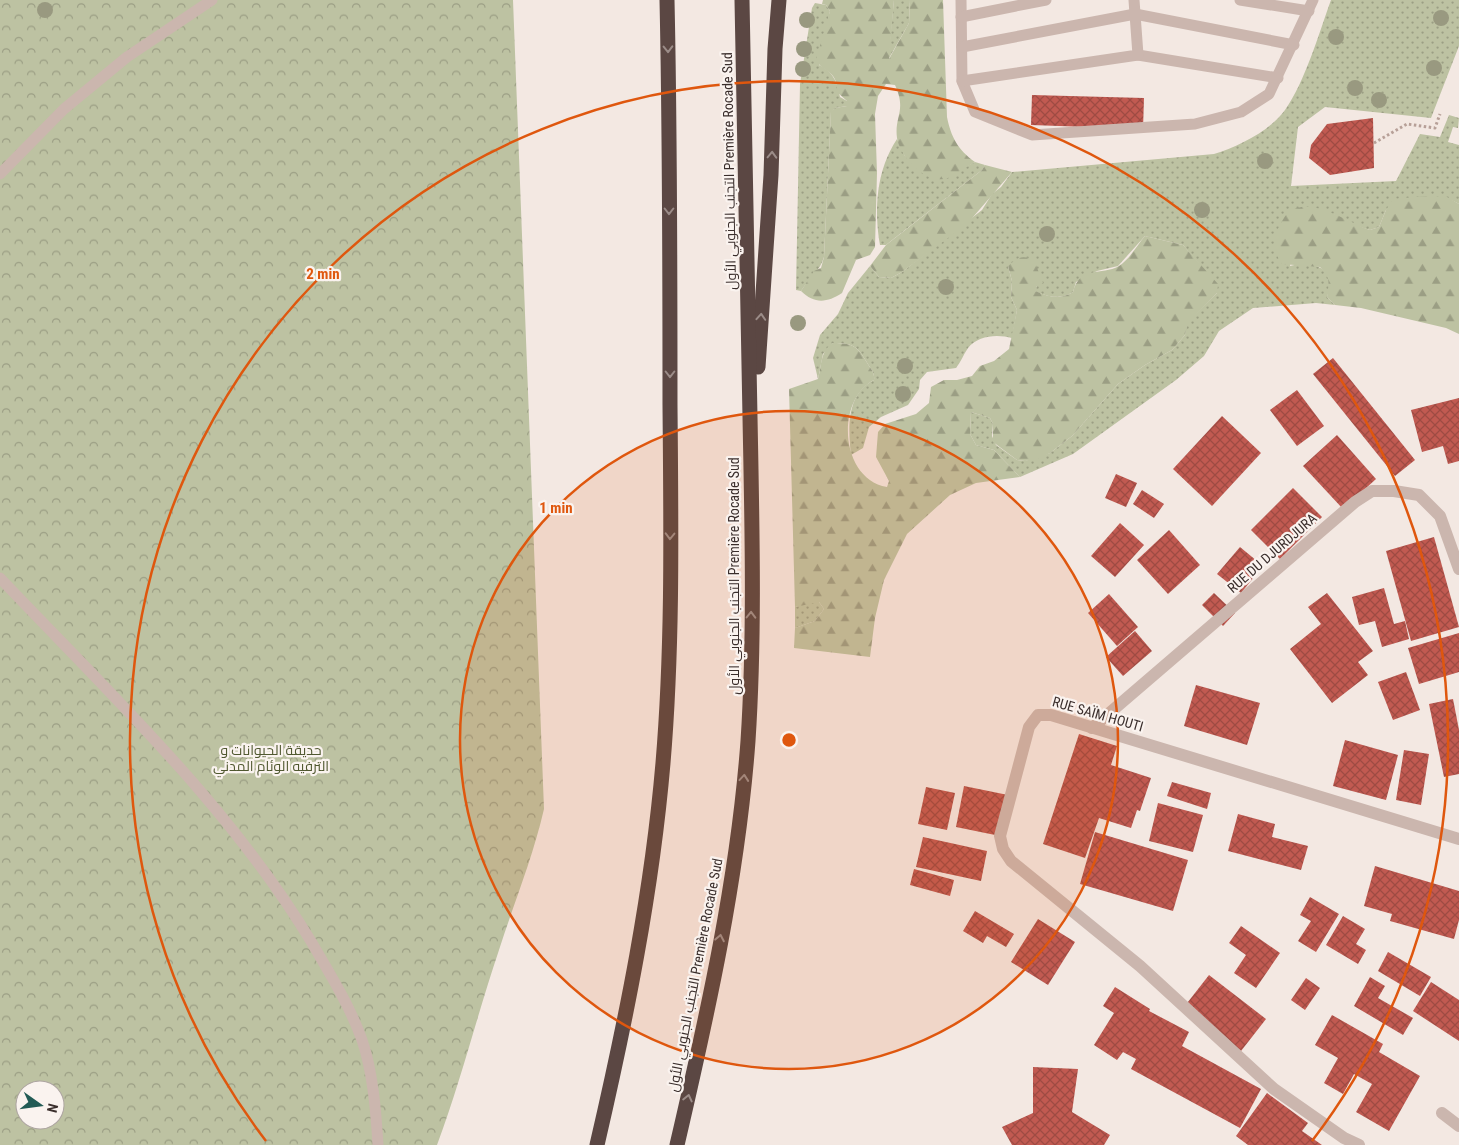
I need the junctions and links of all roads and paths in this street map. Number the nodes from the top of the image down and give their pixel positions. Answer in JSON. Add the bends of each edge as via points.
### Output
{"nodes":[{"id":1,"x":212,"y":0,"type":"edge"},
{"id":2,"x":667,"y":0,"type":"edge"},
{"id":3,"x":742,"y":0,"type":"edge"},
{"id":4,"x":779,"y":0,"type":"edge"},
{"id":5,"x":961,"y":0,"type":"edge"},
{"id":6,"x":1046,"y":0,"type":"edge"},
{"id":7,"x":1134,"y":0,"type":"edge"},
{"id":8,"x":1240,"y":0,"type":"edge"},
{"id":9,"x":1311,"y":5,"type":"edge"},
{"id":10,"x":1135,"y":14,"type":"junction"},
{"id":11,"x":961,"y":16,"type":"junction"},
{"id":12,"x":1294,"y":45,"type":"junction"},
{"id":13,"x":962,"y":47,"type":"junction"},
{"id":14,"x":1138,"y":54,"type":"junction"},
{"id":15,"x":1278,"y":78,"type":"junction"},
{"id":16,"x":962,"y":81,"type":"junction"},
{"id":17,"x":1440,"y":114,"type":"dead end"},
{"id":18,"x":1374,"y":143,"type":"dead end"},
{"id":19,"x":0,"y":174,"type":"edge"},
{"id":20,"x":751,"y":471,"type":"junction"},
{"id":21,"x":1459,"y":569,"type":"edge"},
{"id":22,"x":0,"y":578,"type":"edge"},
{"id":23,"x":1092,"y":728,"type":"junction"},
{"id":24,"x":1459,"y":838,"type":"edge"},
{"id":25,"x":1442,"y":1113,"type":"dead end"},
{"id":26,"x":1459,"y":1126,"type":"edge"},
{"id":27,"x":378,"y":1145,"type":"edge"},
{"id":28,"x":597,"y":1145,"type":"edge"},
{"id":29,"x":677,"y":1145,"type":"edge"},
{"id":30,"x":1359,"y":1145,"type":"edge"}],
"edges":[{"from":1,"to":19,"type":"lane","via":[[127,57],[64,109]]},
{"from":2,"to":28,"type":"highway","one_way":true,"via":[[670,521],[669,642],[663,760],[642,923]]},
{"from":3,"to":20,"type":"highway","name":"التجنب الجنوبي الأول Première Rocade Sud"},
{"from":20,"to":4,"type":"highway","one_way":true},
{"from":5,"to":11,"type":"lane"},
{"from":6,"to":11,"type":"lane"},
{"from":7,"to":10,"type":"lane"},
{"from":8,"to":9,"type":"lane"},
{"from":9,"to":12,"type":"lane"},
{"from":10,"to":12,"type":"lane"},
{"from":10,"to":13,"type":"lane"},
{"from":10,"to":14,"type":"lane"},
{"from":11,"to":13,"type":"lane"},
{"from":12,"to":15,"type":"lane"},
{"from":13,"to":16,"type":"lane"},
{"from":14,"to":15,"type":"lane"},
{"from":14,"to":16,"type":"lane"},
{"from":15,"to":16,"type":"lane","via":[[1269,94],[1241,112],[1195,124],[1032,135],[975,112]]},
{"from":17,"to":18,"type":"path","via":[[1435,128],[1407,124]]},
{"from":29,"to":20,"type":"highway","name":"التجنب الجنوبي الأول Première Rocade Sud","one_way":true,"via":[[724,920],[743,788],[750,669]]},
{"from":21,"to":23,"type":"street","name":"RUE DU DJURDJURA","via":[[1440,516],[1419,496],[1372,491],[1355,502]]},
{"from":22,"to":27,"type":"lane","via":[[195,783],[256,858],[294,914],[333,978],[362,1041],[376,1108]]},
{"from":23,"to":24,"type":"street","name":"RUE SAÏM HOUTI"},
{"from":23,"to":30,"type":"street","name":"RUE SAÏM HOUTI","via":[[1044,714],[1032,720],[1000,836],[1003,849],[1011,861],[1140,966],[1274,1089]]},
{"from":25,"to":26,"type":"street"}]}
